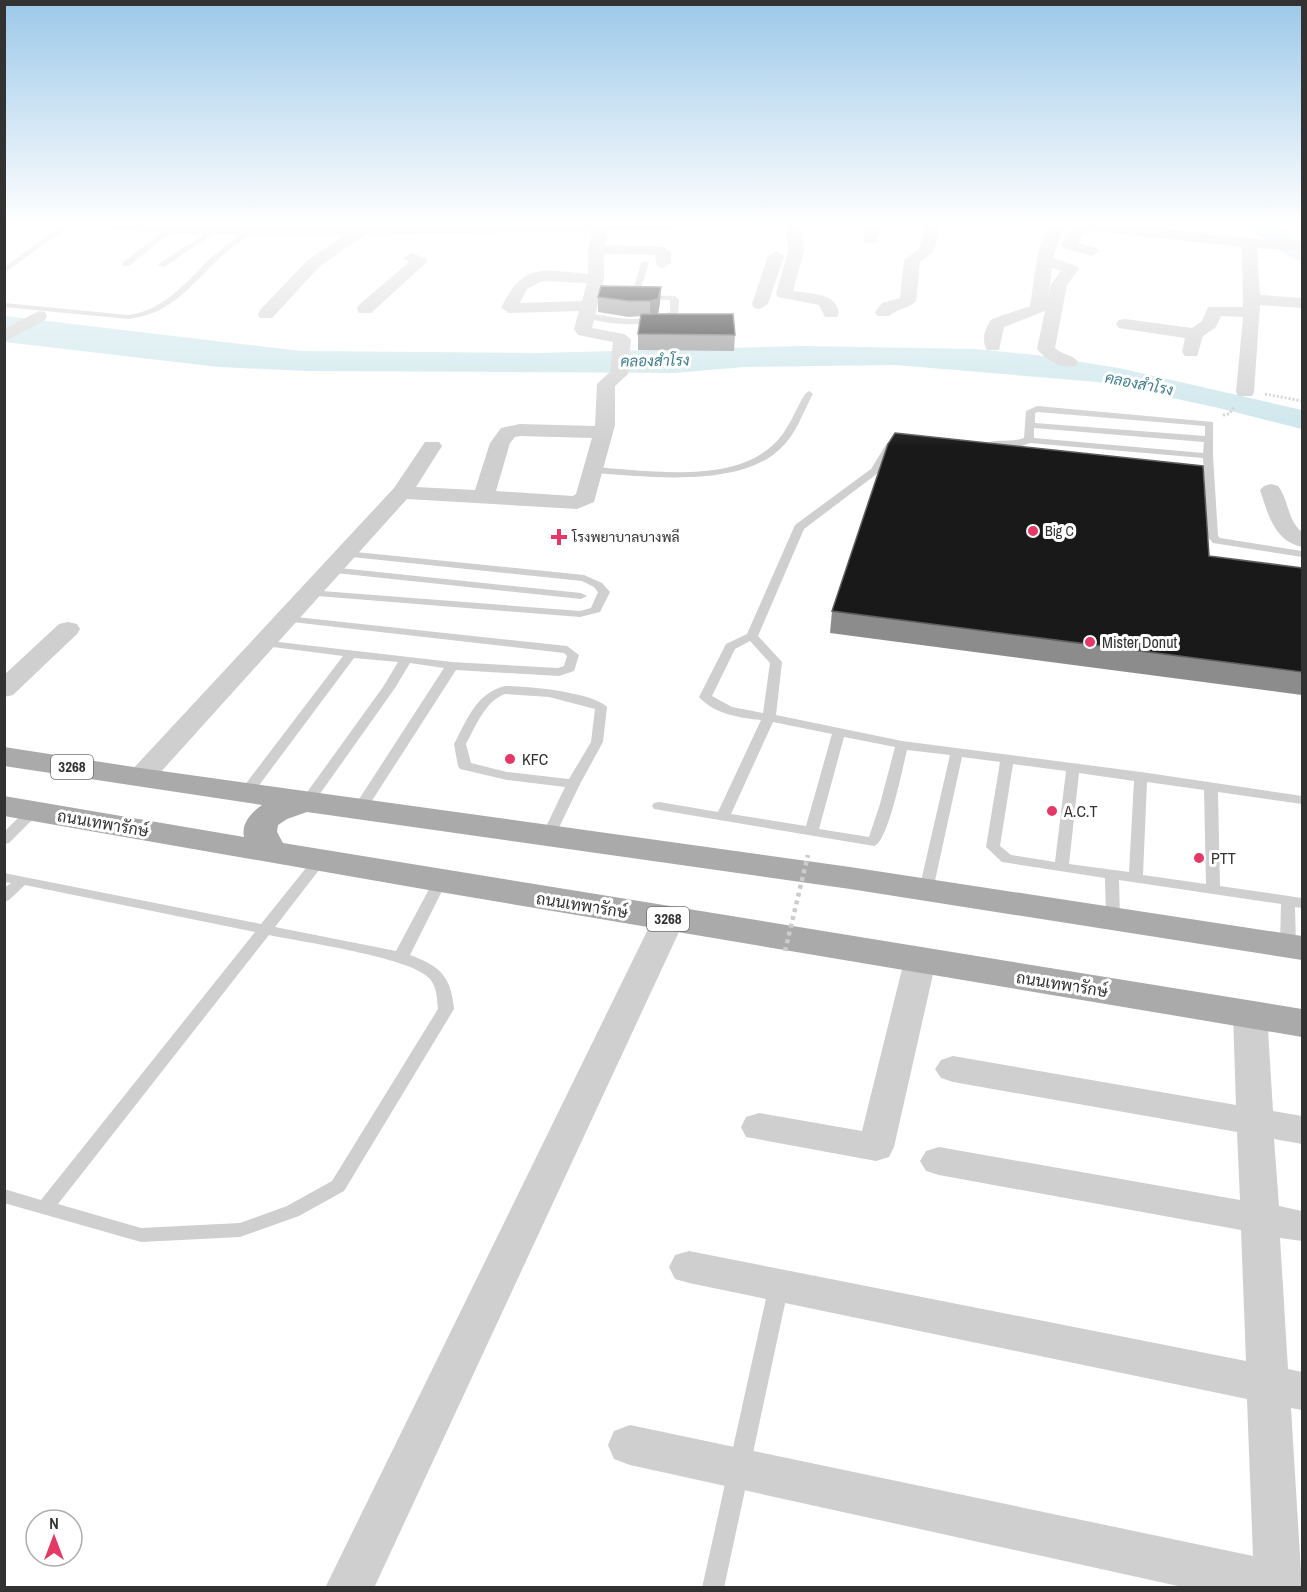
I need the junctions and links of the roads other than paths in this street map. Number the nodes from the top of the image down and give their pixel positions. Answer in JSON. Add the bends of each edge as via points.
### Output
{"nodes":[{"id":1,"x":174,"y":298,"type":"edge"},
{"id":2,"x":281,"y":298,"type":"edge"},
{"id":3,"x":377,"y":298,"type":"edge"},
{"id":4,"x":593,"y":298,"type":"joint"},
{"id":5,"x":672,"y":298,"type":"edge"},
{"id":6,"x":762,"y":298,"type":"edge"},
{"id":7,"x":809,"y":298,"type":"edge"},
{"id":8,"x":908,"y":298,"type":"edge"},
{"id":9,"x":1040,"y":298,"type":"edge"},
{"id":10,"x":1056,"y":298,"type":"edge"},
{"id":11,"x":1252,"y":298,"type":"edge"},
{"id":12,"x":1302,"y":303,"type":"edge"},
{"id":13,"x":760,"y":304,"type":"dead end"},
{"id":14,"x":4,"y":305,"type":"edge"},
{"id":15,"x":1252,"y":306,"type":"junction"},
{"id":16,"x":365,"y":309,"type":"dead end"},
{"id":17,"x":883,"y":312,"type":"dead end"},
{"id":18,"x":44,"y":313,"type":"junction"},
{"id":19,"x":831,"y":313,"type":"dead end"},
{"id":20,"x":266,"y":314,"type":"dead end"},
{"id":21,"x":1125,"y":324,"type":"dead end"},
{"id":22,"x":1195,"y":334,"type":"junction"},
{"id":23,"x":4,"y":337,"type":"edge"},
{"id":24,"x":993,"y":346,"type":"dead end"},
{"id":25,"x":1191,"y":352,"type":"dead end"},
{"id":26,"x":1069,"y":362,"type":"dead end"},
{"id":27,"x":1245,"y":392,"type":"road end"},
{"id":28,"x":809,"y":394,"type":"dead end"},
{"id":29,"x":1031,"y":424,"type":"junction"},
{"id":30,"x":603,"y":432,"type":"junction"},
{"id":31,"x":896,"y":439,"type":"edge"},
{"id":32,"x":1208,"y":439,"type":"junction"},
{"id":33,"x":1029,"y":440,"type":"junction"},
{"id":34,"x":983,"y":443,"type":"edge"},
{"id":35,"x":432,"y":446,"type":"dead end"},
{"id":36,"x":1208,"y":456,"type":"junction"},
{"id":37,"x":593,"y":470,"type":"junction"},
{"id":38,"x":1271,"y":490,"type":"dead end"},
{"id":39,"x":402,"y":492,"type":"junction"},
{"id":40,"x":483,"y":498,"type":"junction"},
{"id":41,"x":1302,"y":540,"type":"edge"},
{"id":42,"x":1302,"y":554,"type":"edge"},
{"id":43,"x":338,"y":562,"type":"junction"},
{"id":44,"x":498,"y":569,"type":"junction"},
{"id":45,"x":484,"y":586,"type":"junction"},
{"id":46,"x":309,"y":592,"type":"junction"},
{"id":47,"x":581,"y":596,"type":"dead end"},
{"id":48,"x":470,"y":606,"type":"junction"},
{"id":49,"x":296,"y":620,"type":"dead end"},
{"id":50,"x":68,"y":630,"type":"dead end"},
{"id":51,"x":752,"y":636,"type":"junction"},
{"id":52,"x":266,"y":642,"type":"junction"},
{"id":53,"x":351,"y":654,"type":"junction"},
{"id":54,"x":406,"y":658,"type":"junction"},
{"id":55,"x":452,"y":666,"type":"junction"},
{"id":56,"x":4,"y":689,"type":"edge"},
{"id":57,"x":769,"y":717,"type":"junction"},
{"id":58,"x":839,"y":731,"type":"junction"},
{"id":59,"x":902,"y":745,"type":"junction"},
{"id":60,"x":957,"y":752,"type":"junction"},
{"id":61,"x":4,"y":756,"type":"edge"},
{"id":62,"x":1007,"y":759,"type":"junction"},
{"id":63,"x":1073,"y":767,"type":"junction"},
{"id":64,"x":1141,"y":777,"type":"junction"},
{"id":65,"x":140,"y":778,"type":"junction"},
{"id":66,"x":573,"y":783,"type":"junction"},
{"id":67,"x":1211,"y":787,"type":"junction"},
{"id":68,"x":246,"y":794,"type":"junction"},
{"id":69,"x":1302,"y":800,"type":"edge"},
{"id":70,"x":308,"y":802,"type":"junction"},
{"id":71,"x":659,"y":806,"type":"dead end"},
{"id":72,"x":19,"y":808,"type":"edge"},
{"id":73,"x":359,"y":810,"type":"junction"},
{"id":74,"x":723,"y":816,"type":"junction"},
{"id":75,"x":812,"y":830,"type":"junction"},
{"id":76,"x":146,"y":831,"type":"junction"},
{"id":77,"x":549,"y":835,"type":"junction"},
{"id":78,"x":4,"y":840,"type":"edge"},
{"id":79,"x":271,"y":851,"type":"junction"},
{"id":80,"x":319,"y":861,"type":"junction"},
{"id":81,"x":1062,"y":867,"type":"junction"},
{"id":82,"x":1112,"y":874,"type":"junction"},
{"id":83,"x":4,"y":877,"type":"edge"},
{"id":84,"x":1136,"y":878,"type":"junction"},
{"id":85,"x":22,"y":880,"type":"junction"},
{"id":86,"x":440,"y":881,"type":"junction"},
{"id":87,"x":926,"y":890,"type":"junction"},
{"id":88,"x":1213,"y":890,"type":"junction"},
{"id":89,"x":4,"y":897,"type":"edge"},
{"id":90,"x":1295,"y":902,"type":"edge"},
{"id":91,"x":1113,"y":918,"type":"junction"},
{"id":92,"x":669,"y":919,"type":"junction"},
{"id":93,"x":266,"y":930,"type":"junction"},
{"id":94,"x":1295,"y":947,"type":"edge"},
{"id":95,"x":401,"y":957,"type":"junction"},
{"id":96,"x":920,"y":961,"type":"junction"},
{"id":97,"x":1250,"y":1014,"type":"junction"},
{"id":98,"x":1302,"y":1023,"type":"edge"},
{"id":99,"x":953,"y":1069,"type":"dead end"},
{"id":100,"x":1255,"y":1122,"type":"junction"},
{"id":101,"x":759,"y":1126,"type":"dead end"},
{"id":102,"x":1302,"y":1130,"type":"edge"},
{"id":103,"x":939,"y":1161,"type":"dead end"},
{"id":104,"x":4,"y":1196,"type":"edge"},
{"id":105,"x":45,"y":1208,"type":"junction"},
{"id":106,"x":1260,"y":1218,"type":"junction"},
{"id":107,"x":1302,"y":1226,"type":"edge"},
{"id":108,"x":689,"y":1267,"type":"dead end"},
{"id":109,"x":779,"y":1285,"type":"junction"},
{"id":110,"x":1285,"y":1387,"type":"edge"},
{"id":111,"x":630,"y":1445,"type":"dead end"},
{"id":112,"x":739,"y":1468,"type":"junction"},
{"id":113,"x":1284,"y":1586,"type":"edge"},
{"id":114,"x":349,"y":1587,"type":"edge"},
{"id":115,"x":713,"y":1587,"type":"edge"}],
"edges":[{"from":1,"to":18,"type":"lane","via":[[146,316]]},
{"from":2,"to":20,"type":"street"},
{"from":3,"to":16,"type":"street"},
{"from":4,"to":5,"type":"lane","via":[[615,320],[656,321],[674,314]]},
{"from":4,"to":30,"type":"street","via":[[584,331],[616,336],[623,344],[619,374],[606,384]]},
{"from":6,"to":13,"type":"street"},
{"from":7,"to":19,"type":"street","via":[[824,301]]},
{"from":8,"to":17,"type":"street"},
{"from":9,"to":24,"type":"street","via":[[1038,309],[994,327]]},
{"from":10,"to":26,"type":"street","via":[[1046,349]]},
{"from":11,"to":15,"type":"street"},
{"from":12,"to":15,"type":"street"},
{"from":14,"to":18,"type":"lane"},
{"from":15,"to":22,"type":"street","via":[[1214,311],[1210,323]]},
{"from":15,"to":27,"type":"street"},
{"from":18,"to":23,"type":"street"},
{"from":21,"to":22,"type":"street"},
{"from":22,"to":25,"type":"street"},
{"from":28,"to":37,"type":"lane","via":[[778,447],[735,470],[693,474]]},
{"from":29,"to":32,"type":"lane"},
{"from":29,"to":32,"type":"lane","via":[[1031,411],[1037,409],[1210,424]]},
{"from":29,"to":33,"type":"lane"},
{"from":30,"to":37,"type":"street"},
{"from":30,"to":40,"type":"street","via":[[508,432],[500,443]]},
{"from":31,"to":51,"type":"lane","via":[[875,471],[800,526]]},
{"from":32,"to":36,"type":"lane"},
{"from":33,"to":34,"type":"lane","via":[[1016,445]]},
{"from":33,"to":36,"type":"lane"},
{"from":35,"to":39,"type":"street"},
{"from":36,"to":42,"type":"lane","via":[[1213,537],[1217,541]]},
{"from":37,"to":40,"type":"street","via":[[586,496],[577,503]]},
{"from":38,"to":41,"type":"street","via":[[1283,524]]},
{"from":39,"to":40,"type":"street"},
{"from":39,"to":43,"type":"street"},
{"from":43,"to":44,"type":"lane"},
{"from":43,"to":45,"type":"lane"},
{"from":43,"to":46,"type":"street"},
{"from":44,"to":45,"type":"lane"},
{"from":44,"to":48,"type":"lane","via":[[584,578],[604,592],[596,610],[580,614]]},
{"from":45,"to":47,"type":"lane"},
{"from":45,"to":48,"type":"lane"},
{"from":46,"to":48,"type":"lane"},
{"from":46,"to":52,"type":"street"},
{"from":49,"to":55,"type":"lane","via":[[567,651],[573,655],[570,668],[559,672]]},
{"from":50,"to":56,"type":"street"},
{"from":51,"to":57,"type":"lane","via":[[776,662]]},
{"from":51,"to":57,"type":"lane","via":[[730,647],[705,697],[720,708]]},
{"from":52,"to":53,"type":"lane"},
{"from":52,"to":65,"type":"street"},
{"from":53,"to":54,"type":"lane"},
{"from":53,"to":68,"type":"lane"},
{"from":54,"to":55,"type":"lane"},
{"from":54,"to":70,"type":"lane"},
{"from":55,"to":73,"type":"lane"},
{"from":57,"to":58,"type":"lane"},
{"from":57,"to":74,"type":"lane"},
{"from":58,"to":59,"type":"lane"},
{"from":58,"to":75,"type":"lane"},
{"from":59,"to":60,"type":"lane"},
{"from":59,"to":75,"type":"lane","via":[[874,842]]},
{"from":60,"to":62,"type":"lane"},
{"from":60,"to":87,"type":"lane"},
{"from":61,"to":65,"type":"main road","number":"3268"},
{"from":62,"to":63,"type":"lane"},
{"from":62,"to":81,"type":"lane","via":[[993,847],[1006,859]]},
{"from":63,"to":64,"type":"lane"},
{"from":63,"to":81,"type":"lane"},
{"from":64,"to":67,"type":"lane"},
{"from":64,"to":84,"type":"lane"},
{"from":65,"to":68,"type":"main road","number":"3268"},
{"from":65,"to":76,"type":"main road"},
{"from":66,"to":66,"type":"lane","via":[[597,742],[602,711],[597,705],[529,690],[499,691],[480,709],[460,744],[464,764],[469,767],[507,776]]},
{"from":66,"to":77,"type":"lane"},
{"from":67,"to":69,"type":"lane"},
{"from":67,"to":88,"type":"lane"},
{"from":68,"to":70,"type":"main road","number":"3268"},
{"from":70,"to":73,"type":"main road","number":"3268"},
{"from":70,"to":79,"type":"main road","via":[[277,809],[263,822],[260,842]]},
{"from":71,"to":74,"type":"lane"},
{"from":72,"to":76,"type":"main road","name":"ถนนเทพารักษ์","number":"3268"},
{"from":72,"to":78,"type":"lane"},
{"from":73,"to":77,"type":"main road","number":"3268"},
{"from":74,"to":75,"type":"lane"},
{"from":76,"to":79,"type":"main road","name":"ถนนเทพารักษ์","number":"3268"},
{"from":77,"to":87,"type":"main road","number":"3268"},
{"from":79,"to":80,"type":"main road","name":"ถนนเทพารักษ์","number":"3268"},
{"from":80,"to":86,"type":"main road","name":"ถนนเทพารักษ์","number":"3268"},
{"from":80,"to":93,"type":"lane"},
{"from":81,"to":82,"type":"lane"},
{"from":82,"to":84,"type":"lane"},
{"from":82,"to":91,"type":"lane"},
{"from":83,"to":85,"type":"lane"},
{"from":84,"to":88,"type":"lane"},
{"from":85,"to":89,"type":"lane"},
{"from":85,"to":93,"type":"lane"},
{"from":86,"to":92,"type":"main road","name":"ถนนเทพารักษ์","number":"3268"},
{"from":86,"to":95,"type":"lane"},
{"from":87,"to":91,"type":"main road","number":"3268"},
{"from":88,"to":90,"type":"lane"},
{"from":90,"to":94,"type":"lane"},
{"from":91,"to":94,"type":"main road","number":"3268"},
{"from":92,"to":96,"type":"main road","name":"ถนนเทพารักษ์","number":"3268"},
{"from":92,"to":114,"type":"street"},
{"from":93,"to":95,"type":"lane"},
{"from":93,"to":105,"type":"lane"},
{"from":95,"to":105,"type":"lane","via":[[430,968],[446,990],[446,1009],[338,1186],[292,1211],[240,1230],[141,1235]]},
{"from":96,"to":97,"type":"main road","name":"ถนนเทพารักษ์","number":"3268"},
{"from":96,"to":101,"type":"street","via":[[876,1147]]},
{"from":97,"to":98,"type":"main road","name":"ถนนเทพารักษ์","number":"3268"},
{"from":97,"to":100,"type":"street"},
{"from":99,"to":100,"type":"street"},
{"from":100,"to":102,"type":"street"},
{"from":100,"to":106,"type":"street"},
{"from":103,"to":106,"type":"street"},
{"from":104,"to":105,"type":"lane"},
{"from":106,"to":107,"type":"street"},
{"from":106,"to":110,"type":"street"},
{"from":108,"to":109,"type":"street"},
{"from":109,"to":110,"type":"street"},
{"from":109,"to":112,"type":"lane"},
{"from":110,"to":113,"type":"street"},
{"from":111,"to":112,"type":"street"},
{"from":112,"to":113,"type":"street"},
{"from":112,"to":115,"type":"lane"}]}
